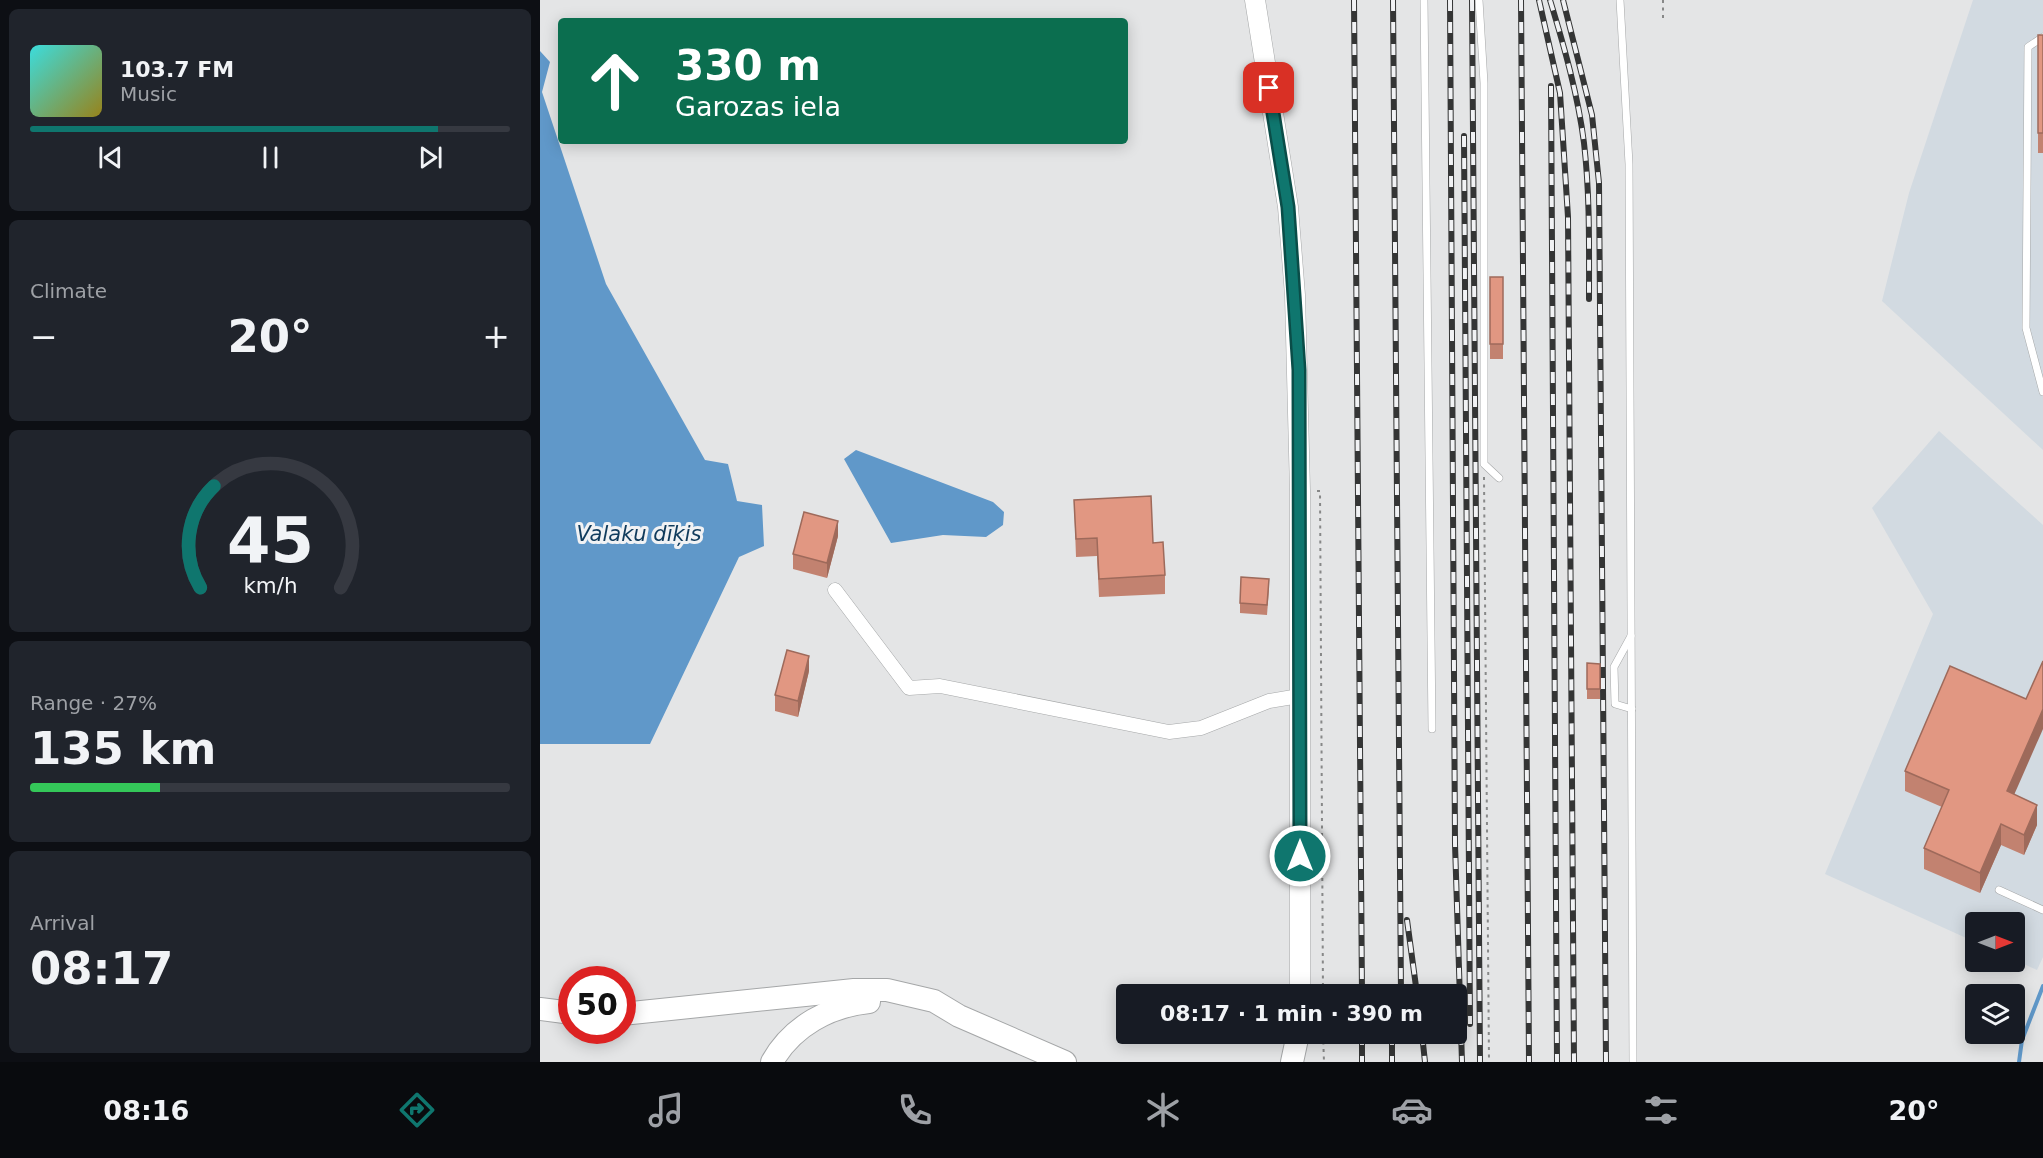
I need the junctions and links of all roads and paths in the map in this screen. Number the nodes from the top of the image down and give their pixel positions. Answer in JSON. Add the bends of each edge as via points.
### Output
{"nodes":[{"id":1,"x":1255,"y":0,"type":"edge"},
{"id":2,"x":1424,"y":0,"type":"edge"},
{"id":3,"x":1479,"y":0,"type":"edge"},
{"id":4,"x":1620,"y":0,"type":"edge"},
{"id":5,"x":1663,"y":0,"type":"edge"},
{"id":6,"x":1663,"y":19,"type":"dead end"},
{"id":7,"x":2043,"y":37,"type":"edge"},
{"id":8,"x":2043,"y":392,"type":"edge"},
{"id":9,"x":1484,"y":464,"type":"junction"},
{"id":10,"x":1499,"y":478,"type":"dead end"},
{"id":11,"x":1320,"y":491,"type":"dead end"},
{"id":12,"x":836,"y":590,"type":"dead end"},
{"id":13,"x":1632,"y":634,"type":"junction"},
{"id":14,"x":1299,"y":696,"type":"junction"},
{"id":15,"x":1632,"y":709,"type":"junction"},
{"id":16,"x":1432,"y":729,"type":"dead end"},
{"id":17,"x":1999,"y":890,"type":"dead end"},
{"id":18,"x":2043,"y":910,"type":"edge"},
{"id":19,"x":1300,"y":984,"type":"edge"},
{"id":20,"x":1323,"y":984,"type":"edge"},
{"id":21,"x":540,"y":1010,"type":"edge"},
{"id":22,"x":558,"y":1012,"type":"edge"},
{"id":23,"x":636,"y":1013,"type":"edge"},
{"id":24,"x":959,"y":1016,"type":"junction"},
{"id":25,"x":1296,"y":1044,"type":"edge"},
{"id":26,"x":1323,"y":1044,"type":"edge"},
{"id":27,"x":772,"y":1062,"type":"edge"},
{"id":28,"x":1065,"y":1062,"type":"edge"},
{"id":29,"x":1292,"y":1062,"type":"edge"},
{"id":30,"x":1324,"y":1062,"type":"edge"},
{"id":31,"x":1489,"y":1062,"type":"edge"},
{"id":32,"x":1633,"y":1062,"type":"edge"}],
"edges":[{"from":1,"to":14,"type":"main road","via":[[1288,207],[1299,370]]},
{"from":2,"to":16,"type":"lane"},
{"from":3,"to":9,"type":"lane","via":[[1484,83]]},
{"from":4,"to":13,"type":"lane","via":[[1629,164]]},
{"from":5,"to":6,"type":"path"},
{"from":7,"to":8,"type":"lane","via":[[2028,46],[2026,162],[2026,328]]},
{"from":9,"to":10,"type":"lane"},
{"from":9,"to":31,"type":"path"},
{"from":11,"to":20,"type":"path"},
{"from":12,"to":14,"type":"street","via":[[909,688],[940,686],[1169,732],[1201,728],[1269,701]]},
{"from":13,"to":15,"type":"lane"},
{"from":13,"to":15,"type":"lane","via":[[1614,667],[1615,704]]},
{"from":14,"to":19,"type":"main road"},
{"from":15,"to":32,"type":"lane"},
{"from":17,"to":18,"type":"lane"},
{"from":21,"to":22,"type":"highway"},
{"from":23,"to":24,"type":"highway","via":[[887,990],[934,1001]]},
{"from":24,"to":27,"type":"highway","via":[[906,1003],[855,1003],[808,1023],[791,1036]]},
{"from":24,"to":28,"type":"highway"},
{"from":25,"to":29,"type":"highway"},
{"from":26,"to":30,"type":"path"}]}
